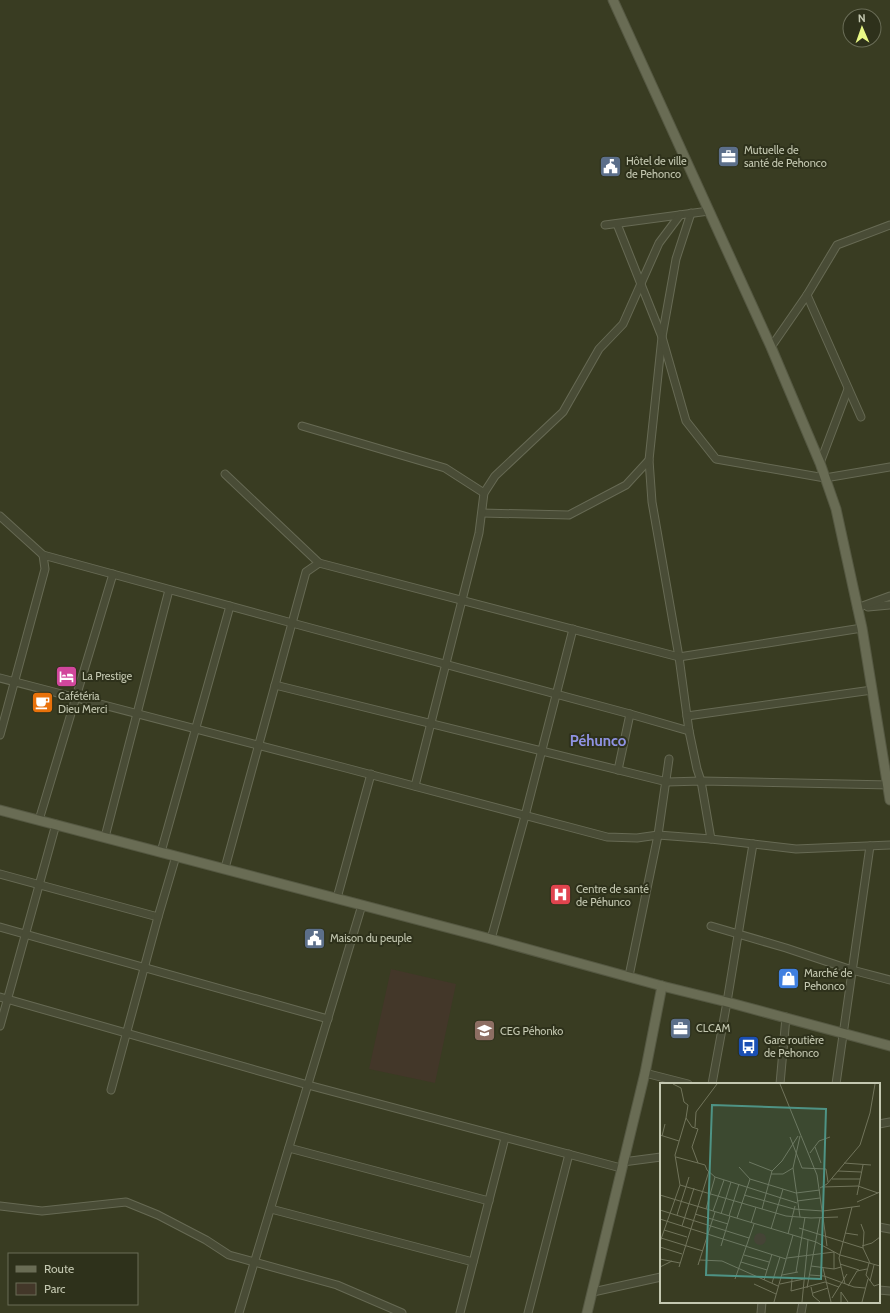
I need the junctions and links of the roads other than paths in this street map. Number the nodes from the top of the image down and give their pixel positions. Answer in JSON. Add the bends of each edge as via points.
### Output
{"nodes":[{"id":1,"x":613,"y":0,"type":"edge"},
{"id":2,"x":709,"y":211,"type":"junction"},
{"id":3,"x":692,"y":213,"type":"junction"},
{"id":4,"x":680,"y":215,"type":"junction"},
{"id":5,"x":616,"y":224,"type":"junction"},
{"id":6,"x":605,"y":225,"type":"dead end"},
{"id":7,"x":890,"y":225,"type":"edge"},
{"id":8,"x":641,"y":285,"type":"junction"},
{"id":9,"x":807,"y":295,"type":"junction"},
{"id":10,"x":662,"y":337,"type":"junction"},
{"id":11,"x":771,"y":347,"type":"junction"},
{"id":12,"x":848,"y":388,"type":"junction"},
{"id":13,"x":861,"y":418,"type":"dead end"},
{"id":14,"x":302,"y":426,"type":"dead end"},
{"id":15,"x":650,"y":460,"type":"junction"},
{"id":16,"x":820,"y":463,"type":"junction"},
{"id":17,"x":890,"y":467,"type":"edge"},
{"id":18,"x":225,"y":474,"type":"dead end"},
{"id":19,"x":825,"y":478,"type":"junction"},
{"id":20,"x":484,"y":493,"type":"junction"},
{"id":21,"x":482,"y":514,"type":"junction"},
{"id":22,"x":0,"y":516,"type":"edge"},
{"id":23,"x":43,"y":555,"type":"junction"},
{"id":24,"x":319,"y":563,"type":"junction"},
{"id":25,"x":113,"y":574,"type":"junction"},
{"id":26,"x":169,"y":590,"type":"junction"},
{"id":27,"x":890,"y":596,"type":"edge"},
{"id":28,"x":462,"y":600,"type":"junction"},
{"id":29,"x":890,"y":605,"type":"edge"},
{"id":30,"x":230,"y":606,"type":"junction"},
{"id":31,"x":857,"y":608,"type":"junction"},
{"id":32,"x":292,"y":623,"type":"junction"},
{"id":33,"x":862,"y":628,"type":"junction"},
{"id":34,"x":572,"y":629,"type":"junction"},
{"id":35,"x":679,"y":657,"type":"junction"},
{"id":36,"x":446,"y":664,"type":"junction"},
{"id":37,"x":0,"y":678,"type":"edge"},
{"id":38,"x":14,"y":681,"type":"junction"},
{"id":39,"x":275,"y":686,"type":"junction"},
{"id":40,"x":872,"y":690,"type":"junction"},
{"id":41,"x":556,"y":694,"type":"junction"},
{"id":42,"x":76,"y":698,"type":"junction"},
{"id":43,"x":137,"y":714,"type":"junction"},
{"id":44,"x":630,"y":714,"type":"junction"},
{"id":45,"x":687,"y":716,"type":"junction"},
{"id":46,"x":431,"y":724,"type":"junction"},
{"id":47,"x":196,"y":729,"type":"junction"},
{"id":48,"x":689,"y":731,"type":"junction"},
{"id":49,"x":0,"y":735,"type":"edge"},
{"id":50,"x":258,"y":745,"type":"junction"},
{"id":51,"x":541,"y":751,"type":"junction"},
{"id":52,"x":669,"y":759,"type":"dead end"},
{"id":53,"x":618,"y":770,"type":"junction"},
{"id":54,"x":371,"y":774,"type":"junction"},
{"id":55,"x":701,"y":781,"type":"junction"},
{"id":56,"x":667,"y":782,"type":"junction"},
{"id":57,"x":889,"y":785,"type":"edge"},
{"id":58,"x":415,"y":786,"type":"junction"},
{"id":59,"x":890,"y":800,"type":"edge"},
{"id":60,"x":0,"y":810,"type":"edge"},
{"id":61,"x":525,"y":816,"type":"junction"},
{"id":62,"x":39,"y":820,"type":"junction"},
{"id":63,"x":56,"y":824,"type":"junction"},
{"id":64,"x":658,"y":835,"type":"junction"},
{"id":65,"x":105,"y":837,"type":"junction"},
{"id":66,"x":711,"y":839,"type":"junction"},
{"id":67,"x":752,"y":844,"type":"junction"},
{"id":68,"x":890,"y":845,"type":"edge"},
{"id":69,"x":870,"y":846,"type":"junction"},
{"id":70,"x":161,"y":852,"type":"junction"},
{"id":71,"x":176,"y":856,"type":"junction"},
{"id":72,"x":225,"y":868,"type":"junction"},
{"id":73,"x":0,"y":874,"type":"edge"},
{"id":74,"x":39,"y":884,"type":"junction"},
{"id":75,"x":337,"y":898,"type":"junction"},
{"id":76,"x":362,"y":905,"type":"junction"},
{"id":77,"x":158,"y":917,"type":"junction"},
{"id":78,"x":711,"y":926,"type":"dead end"},
{"id":79,"x":0,"y":927,"type":"edge"},
{"id":80,"x":25,"y":934,"type":"junction"},
{"id":81,"x":738,"y":934,"type":"junction"},
{"id":82,"x":491,"y":939,"type":"junction"},
{"id":83,"x":144,"y":967,"type":"junction"},
{"id":84,"x":852,"y":970,"type":"junction"},
{"id":85,"x":629,"y":976,"type":"junction"},
{"id":86,"x":890,"y":980,"type":"edge"},
{"id":87,"x":662,"y":986,"type":"junction"},
{"id":88,"x":4,"y":998,"type":"edge"},
{"id":89,"x":727,"y":1002,"type":"junction"},
{"id":90,"x":786,"y":1017,"type":"junction"},
{"id":91,"x":328,"y":1019,"type":"junction"},
{"id":92,"x":0,"y":1026,"type":"edge"},
{"id":93,"x":842,"y":1033,"type":"junction"},
{"id":94,"x":126,"y":1034,"type":"junction"},
{"id":95,"x":890,"y":1046,"type":"edge"},
{"id":96,"x":645,"y":1073,"type":"junction"},
{"id":97,"x":684,"y":1083,"type":"edge"},
{"id":98,"x":712,"y":1083,"type":"edge"},
{"id":99,"x":780,"y":1083,"type":"edge"},
{"id":100,"x":836,"y":1083,"type":"edge"},
{"id":101,"x":308,"y":1085,"type":"junction"},
{"id":102,"x":111,"y":1090,"type":"dead end"},
{"id":103,"x":890,"y":1122,"type":"edge"},
{"id":104,"x":880,"y":1124,"type":"edge"},
{"id":105,"x":506,"y":1138,"type":"junction"},
{"id":106,"x":289,"y":1148,"type":"junction"},
{"id":107,"x":569,"y":1154,"type":"junction"},
{"id":108,"x":660,"y":1157,"type":"edge"},
{"id":109,"x":622,"y":1165,"type":"junction"},
{"id":110,"x":489,"y":1201,"type":"junction"},
{"id":111,"x":0,"y":1206,"type":"edge"},
{"id":112,"x":271,"y":1209,"type":"junction"},
{"id":113,"x":880,"y":1227,"type":"edge"},
{"id":114,"x":890,"y":1229,"type":"edge"},
{"id":115,"x":255,"y":1261,"type":"junction"},
{"id":116,"x":473,"y":1262,"type":"junction"},
{"id":117,"x":660,"y":1277,"type":"edge"},
{"id":118,"x":880,"y":1290,"type":"edge"},
{"id":119,"x":890,"y":1291,"type":"edge"},
{"id":120,"x":593,"y":1292,"type":"junction"},
{"id":121,"x":762,"y":1303,"type":"edge"},
{"id":122,"x":803,"y":1303,"type":"edge"},
{"id":123,"x":239,"y":1313,"type":"edge"},
{"id":124,"x":402,"y":1313,"type":"edge"},
{"id":125,"x":460,"y":1313,"type":"edge"},
{"id":126,"x":528,"y":1313,"type":"edge"},
{"id":127,"x":587,"y":1313,"type":"edge"},
{"id":128,"x":761,"y":1313,"type":"edge"},
{"id":129,"x":802,"y":1313,"type":"edge"}],
"edges":[{"from":1,"to":2,"type":"main road"},
{"from":2,"to":3,"type":"street"},
{"from":2,"to":11,"type":"main road"},
{"from":3,"to":4,"type":"street"},
{"from":3,"to":10,"type":"street","via":[[676,259]]},
{"from":4,"to":5,"type":"street"},
{"from":4,"to":8,"type":"street","via":[[659,243]]},
{"from":5,"to":6,"type":"street"},
{"from":5,"to":8,"type":"street"},
{"from":7,"to":9,"type":"street","via":[[837,245]]},
{"from":8,"to":10,"type":"street"},
{"from":8,"to":20,"type":"street","via":[[623,324],[599,349],[563,412],[495,476]]},
{"from":9,"to":11,"type":"street"},
{"from":9,"to":12,"type":"street"},
{"from":10,"to":15,"type":"street"},
{"from":10,"to":19,"type":"street","via":[[686,421],[716,460]]},
{"from":11,"to":16,"type":"main road"},
{"from":12,"to":13,"type":"street"},
{"from":12,"to":16,"type":"street"},
{"from":14,"to":20,"type":"street","via":[[445,468]]},
{"from":15,"to":21,"type":"street","via":[[626,485],[569,514]]},
{"from":15,"to":35,"type":"street","via":[[652,502]]},
{"from":16,"to":19,"type":"main road"},
{"from":17,"to":19,"type":"street"},
{"from":18,"to":24,"type":"street"},
{"from":19,"to":31,"type":"main road","via":[[836,509]]},
{"from":20,"to":21,"type":"street"},
{"from":21,"to":28,"type":"street"},
{"from":22,"to":23,"type":"street"},
{"from":23,"to":25,"type":"street"},
{"from":23,"to":38,"type":"street","via":[[45,568]]},
{"from":24,"to":28,"type":"street"},
{"from":24,"to":32,"type":"street","via":[[306,572]]},
{"from":25,"to":26,"type":"street"},
{"from":25,"to":42,"type":"street"},
{"from":26,"to":30,"type":"street"},
{"from":26,"to":43,"type":"street"},
{"from":27,"to":31,"type":"street"},
{"from":28,"to":34,"type":"street"},
{"from":28,"to":36,"type":"street"},
{"from":29,"to":31,"type":"street"},
{"from":30,"to":32,"type":"street"},
{"from":30,"to":47,"type":"street"},
{"from":31,"to":33,"type":"main road"},
{"from":32,"to":36,"type":"street"},
{"from":32,"to":39,"type":"street"},
{"from":33,"to":35,"type":"street"},
{"from":33,"to":40,"type":"main road"},
{"from":34,"to":35,"type":"street"},
{"from":34,"to":41,"type":"street"},
{"from":35,"to":45,"type":"street"},
{"from":36,"to":41,"type":"street"},
{"from":36,"to":46,"type":"street"},
{"from":37,"to":38,"type":"street"},
{"from":38,"to":42,"type":"street"},
{"from":38,"to":49,"type":"street"},
{"from":39,"to":46,"type":"street"},
{"from":39,"to":50,"type":"street"},
{"from":40,"to":45,"type":"street"},
{"from":40,"to":57,"type":"main road"},
{"from":41,"to":44,"type":"street"},
{"from":41,"to":51,"type":"street"},
{"from":42,"to":43,"type":"street"},
{"from":42,"to":62,"type":"street"},
{"from":43,"to":47,"type":"street"},
{"from":43,"to":65,"type":"street"},
{"from":44,"to":48,"type":"street"},
{"from":44,"to":53,"type":"street"},
{"from":45,"to":48,"type":"street"},
{"from":46,"to":51,"type":"street"},
{"from":46,"to":58,"type":"street"},
{"from":47,"to":50,"type":"street"},
{"from":47,"to":70,"type":"street"},
{"from":48,"to":55,"type":"street"},
{"from":50,"to":54,"type":"street"},
{"from":50,"to":72,"type":"street"},
{"from":51,"to":53,"type":"street"},
{"from":51,"to":61,"type":"street"},
{"from":52,"to":56,"type":"street"},
{"from":53,"to":56,"type":"street"},
{"from":54,"to":58,"type":"street"},
{"from":54,"to":75,"type":"street"},
{"from":55,"to":56,"type":"street"},
{"from":55,"to":57,"type":"street"},
{"from":55,"to":66,"type":"street"},
{"from":56,"to":64,"type":"street"},
{"from":57,"to":59,"type":"main road"},
{"from":58,"to":61,"type":"street"},
{"from":60,"to":62,"type":"main road"},
{"from":61,"to":64,"type":"street","via":[[607,838]]},
{"from":61,"to":82,"type":"street"},
{"from":62,"to":63,"type":"main road"},
{"from":63,"to":65,"type":"main road"},
{"from":63,"to":74,"type":"street"},
{"from":64,"to":66,"type":"street"},
{"from":64,"to":85,"type":"street"},
{"from":65,"to":70,"type":"main road"},
{"from":66,"to":67,"type":"street"},
{"from":67,"to":69,"type":"street","via":[[796,849]]},
{"from":67,"to":81,"type":"street"},
{"from":68,"to":69,"type":"street"},
{"from":69,"to":84,"type":"street"},
{"from":70,"to":71,"type":"main road"},
{"from":71,"to":72,"type":"main road"},
{"from":71,"to":77,"type":"street"},
{"from":72,"to":75,"type":"main road"},
{"from":73,"to":74,"type":"street"},
{"from":74,"to":77,"type":"street"},
{"from":74,"to":80,"type":"street"},
{"from":75,"to":76,"type":"main road"},
{"from":76,"to":82,"type":"main road"},
{"from":76,"to":91,"type":"street"},
{"from":77,"to":83,"type":"street"},
{"from":78,"to":81,"type":"street"},
{"from":79,"to":80,"type":"street"},
{"from":80,"to":83,"type":"street"},
{"from":80,"to":88,"type":"street"},
{"from":81,"to":84,"type":"street"},
{"from":81,"to":89,"type":"street"},
{"from":82,"to":85,"type":"main road"},
{"from":83,"to":91,"type":"street"},
{"from":83,"to":94,"type":"street"},
{"from":84,"to":86,"type":"street"},
{"from":84,"to":93,"type":"street"},
{"from":85,"to":87,"type":"main road"},
{"from":87,"to":89,"type":"main road"},
{"from":87,"to":96,"type":"main road"},
{"from":88,"to":92,"type":"street"},
{"from":88,"to":94,"type":"street"},
{"from":89,"to":90,"type":"main road"},
{"from":89,"to":98,"type":"street"},
{"from":90,"to":93,"type":"main road"},
{"from":90,"to":99,"type":"street"},
{"from":91,"to":101,"type":"street"},
{"from":93,"to":95,"type":"main road"},
{"from":93,"to":100,"type":"street"},
{"from":94,"to":101,"type":"street"},
{"from":94,"to":102,"type":"street"},
{"from":96,"to":97,"type":"street"},
{"from":96,"to":109,"type":"main road"},
{"from":101,"to":105,"type":"street"},
{"from":101,"to":106,"type":"street"},
{"from":103,"to":104,"type":"street"},
{"from":105,"to":107,"type":"street"},
{"from":105,"to":110,"type":"street"},
{"from":106,"to":110,"type":"street"},
{"from":106,"to":112,"type":"street"},
{"from":107,"to":109,"type":"street"},
{"from":107,"to":126,"type":"street"},
{"from":108,"to":109,"type":"street"},
{"from":109,"to":120,"type":"main road"},
{"from":110,"to":116,"type":"street"},
{"from":111,"to":115,"type":"street","via":[[42,1210],[126,1202],[199,1236],[229,1255]]},
{"from":112,"to":115,"type":"street"},
{"from":112,"to":116,"type":"street"},
{"from":113,"to":114,"type":"street"},
{"from":115,"to":123,"type":"street"},
{"from":115,"to":124,"type":"street","via":[[337,1285]]},
{"from":116,"to":125,"type":"street"},
{"from":117,"to":120,"type":"street"},
{"from":118,"to":119,"type":"street"},
{"from":120,"to":127,"type":"main road"},
{"from":121,"to":128,"type":"street"},
{"from":122,"to":129,"type":"street"}]}
